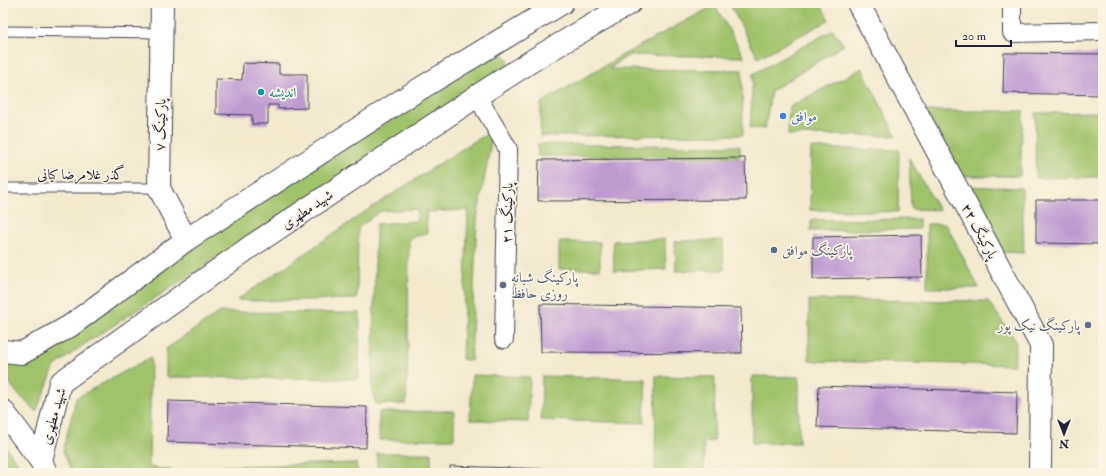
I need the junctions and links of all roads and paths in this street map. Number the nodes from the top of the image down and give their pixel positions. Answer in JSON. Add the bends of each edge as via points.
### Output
{"nodes":[{"id":1,"x":162,"y":3,"type":"edge"},
{"id":2,"x":562,"y":3,"type":"edge"},
{"id":3,"x":630,"y":3,"type":"edge"},
{"id":4,"x":858,"y":3,"type":"edge"},
{"id":5,"x":1012,"y":3,"type":"edge"},
{"id":6,"x":520,"y":28,"type":"junction"},
{"id":7,"x":3,"y":31,"type":"edge"},
{"id":8,"x":1103,"y":31,"type":"edge"},
{"id":9,"x":161,"y":34,"type":"junction"},
{"id":10,"x":538,"y":57,"type":"junction"},
{"id":11,"x":477,"y":96,"type":"junction"},
{"id":12,"x":3,"y":188,"type":"edge"},
{"id":13,"x":159,"y":188,"type":"junction"},
{"id":14,"x":186,"y":240,"type":"junction"},
{"id":15,"x":504,"y":339,"type":"dead end"},
{"id":16,"x":3,"y":351,"type":"edge"},
{"id":17,"x":3,"y":411,"type":"edge"},
{"id":18,"x":43,"y":467,"type":"edge"},
{"id":19,"x":1040,"y":473,"type":"edge"}],
"edges":[{"from":1,"to":9,"type":"main road","name":"پارکینگ ۷"},
{"from":2,"to":6,"type":"main road"},
{"from":3,"to":10,"type":"main road","name":"شهید مطهری"},
{"from":4,"to":19,"type":"main road","name":"پارکینگ ۲۲","via":[[1041,346]]},
{"from":5,"to":8,"type":"street","via":[[1012,33]]},
{"from":6,"to":10,"type":"main road"},
{"from":6,"to":14,"type":"main road","via":[[413,93]]},
{"from":7,"to":9,"type":"lane"},
{"from":9,"to":13,"type":"main road","name":"پارکینگ ۷"},
{"from":10,"to":11,"type":"main road","name":"شهید مطهری"},
{"from":11,"to":15,"type":"street","name":"پارکینگ ۲۱","via":[[508,149]]},
{"from":11,"to":18,"type":"main road","name":"شهید مطهری","via":[[250,247],[60,383]]},
{"from":12,"to":13,"type":"lane","name":"گذر غلامرضا کیانی"},
{"from":13,"to":14,"type":"main road","name":"پارکینگ ۷"},
{"from":14,"to":16,"type":"main road","via":[[70,326],[22,353]]},
{"from":17,"to":18,"type":"main road"}]}
